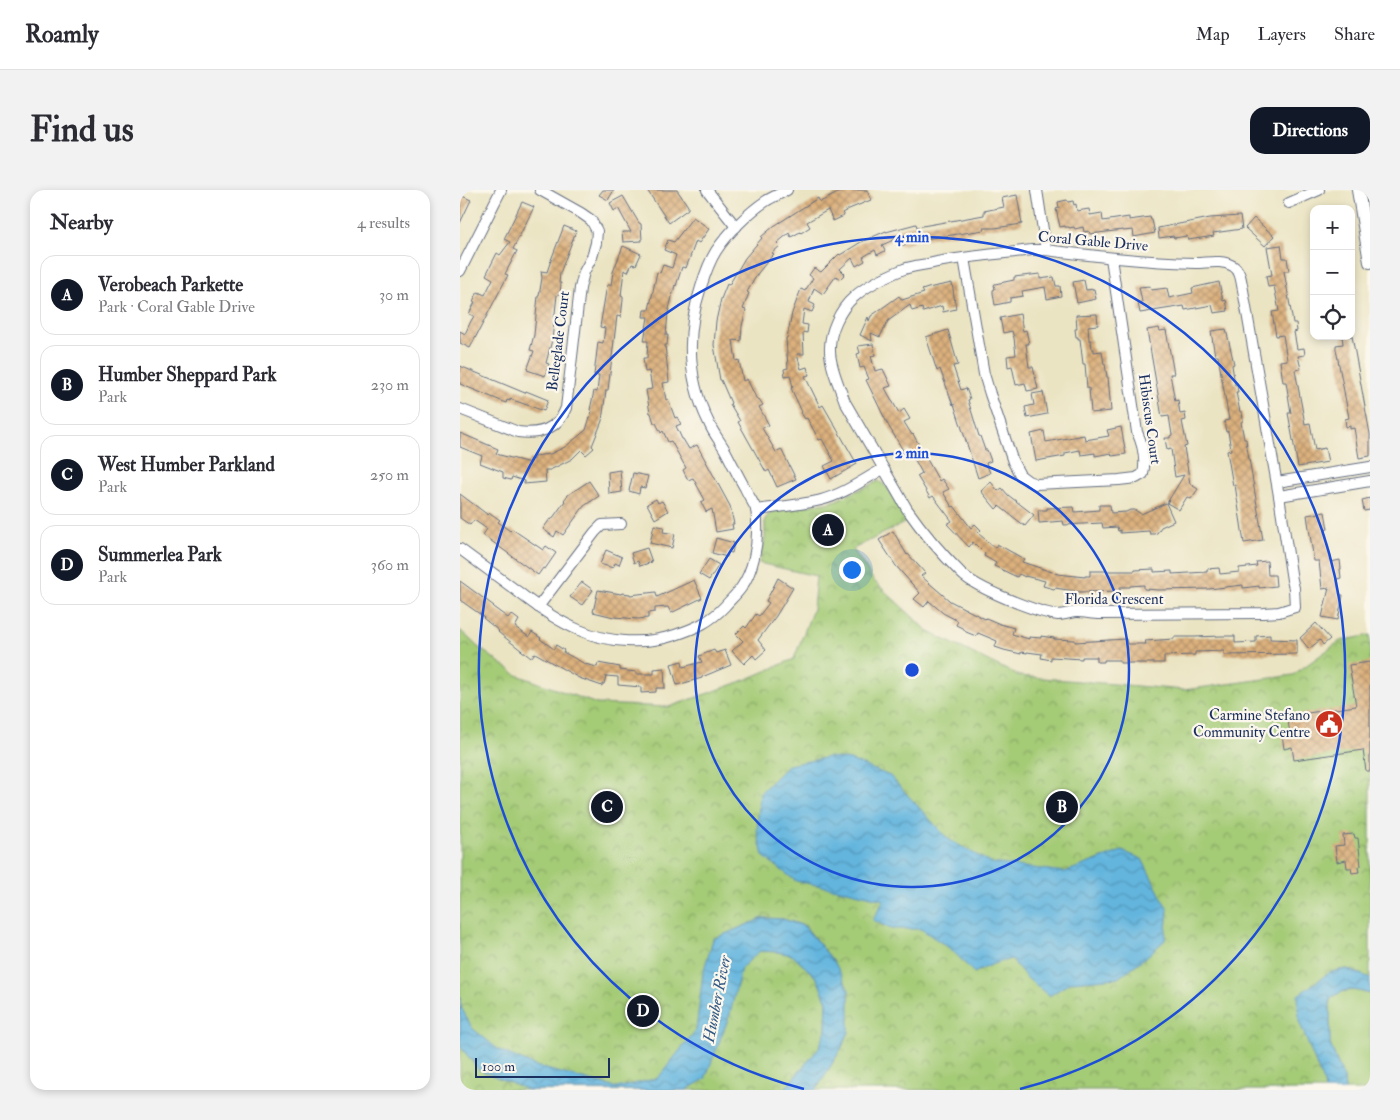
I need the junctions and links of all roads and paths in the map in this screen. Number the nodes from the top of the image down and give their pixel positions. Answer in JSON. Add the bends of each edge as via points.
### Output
{"nodes":[{"id":1,"x":501,"y":190,"type":"edge"},
{"id":2,"x":540,"y":190,"type":"edge"},
{"id":3,"x":707,"y":190,"type":"edge"},
{"id":4,"x":787,"y":190,"type":"edge"},
{"id":5,"x":1036,"y":190,"type":"edge"},
{"id":6,"x":1319,"y":190,"type":"edge"},
{"id":7,"x":1358,"y":190,"type":"edge"},
{"id":8,"x":1288,"y":203,"type":"dead end"},
{"id":9,"x":736,"y":227,"type":"junction"},
{"id":10,"x":1046,"y":250,"type":"junction"},
{"id":11,"x":964,"y":258,"type":"junction"},
{"id":12,"x":1111,"y":258,"type":"junction"},
{"id":13,"x":1370,"y":262,"type":"edge"},
{"id":14,"x":460,"y":271,"type":"edge"},
{"id":15,"x":460,"y":409,"type":"edge"},
{"id":16,"x":1370,"y":467,"type":"edge"},
{"id":17,"x":883,"y":469,"type":"junction"},
{"id":18,"x":1277,"y":482,"type":"junction"},
{"id":19,"x":1370,"y":482,"type":"edge"},
{"id":20,"x":1279,"y":496,"type":"junction"},
{"id":21,"x":756,"y":510,"type":"junction"},
{"id":22,"x":621,"y":524,"type":"dead end"},
{"id":23,"x":460,"y":549,"type":"edge"},
{"id":24,"x":538,"y":607,"type":"junction"}],
"edges":[{"from":1,"to":14,"type":"street"},
{"from":2,"to":15,"type":"street","name":"Belleglade Court","via":[[582,213],[597,231],[592,257],[580,288],[566,408],[558,423],[528,433]]},
{"from":3,"to":9,"type":"street"},
{"from":4,"to":9,"type":"street","via":[[764,202]]},
{"from":5,"to":10,"type":"street"},
{"from":6,"to":8,"type":"street"},
{"from":7,"to":13,"type":"main road"},
{"from":9,"to":21,"type":"street","via":[[716,251],[705,274],[695,303],[690,350],[699,400]]},
{"from":10,"to":11,"type":"street","name":"Coral Gable Drive"},
{"from":10,"to":12,"type":"street","name":"Coral Gable Drive"},
{"from":11,"to":12,"type":"street","name":"Hibiscus Court","via":[[988,387],[1013,462],[1020,474],[1036,484],[1119,480],[1143,474],[1144,454],[1137,432]]},
{"from":11,"to":17,"type":"street","name":"Coral Gable Drive","via":[[918,265],[886,277],[854,297],[838,317],[831,338],[832,364],[845,402]]},
{"from":12,"to":18,"type":"street","name":"Coral Gable Drive","via":[[1155,262],[1212,261],[1233,266],[1239,272]]},
{"from":16,"to":18,"type":"street"},
{"from":17,"to":20,"type":"street","name":"Florida Crescent","via":[[917,524],[961,574],[1003,598],[1059,615],[1077,612],[1264,613],[1295,607]]},
{"from":17,"to":21,"type":"street","via":[[822,500]]},
{"from":18,"to":20,"type":"street","name":"Coral Gable Drive"},
{"from":19,"to":20,"type":"street"},
{"from":21,"to":24,"type":"street","via":[[755,552],[741,588],[716,616],[693,629],[648,641],[618,640],[579,630]]},
{"from":22,"to":24,"type":"street","via":[[602,525],[598,529]]},
{"from":23,"to":24,"type":"street"}]}
